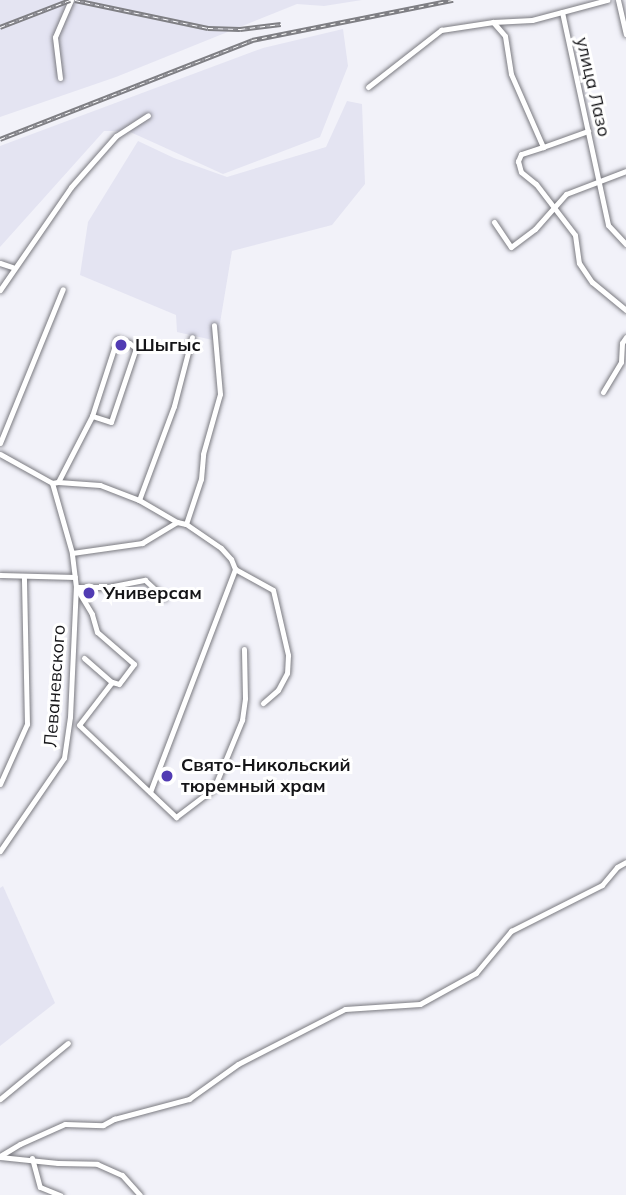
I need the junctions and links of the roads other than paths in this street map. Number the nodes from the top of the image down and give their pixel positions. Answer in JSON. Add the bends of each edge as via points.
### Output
{"nodes":[{"id":1,"x":71,"y":0,"type":"edge"},
{"id":2,"x":607,"y":0,"type":"edge"},
{"id":3,"x":618,"y":0,"type":"edge"},
{"id":4,"x":562,"y":12,"type":"junction"},
{"id":5,"x":493,"y":22,"type":"junction"},
{"id":6,"x":626,"y":34,"type":"edge"},
{"id":7,"x":60,"y":78,"type":"dead end"},
{"id":8,"x":368,"y":87,"type":"dead end"},
{"id":9,"x":148,"y":114,"type":"dead end"},
{"id":10,"x":588,"y":131,"type":"junction"},
{"id":11,"x":543,"y":146,"type":"junction"},
{"id":12,"x":626,"y":171,"type":"edge"},
{"id":13,"x":599,"y":180,"type":"junction"},
{"id":14,"x":552,"y":208,"type":"junction"},
{"id":15,"x":494,"y":222,"type":"dead end"},
{"id":16,"x":626,"y":244,"type":"edge"},
{"id":17,"x":0,"y":263,"type":"edge"},
{"id":18,"x":12,"y":267,"type":"junction"},
{"id":19,"x":63,"y":289,"type":"dead end"},
{"id":20,"x":0,"y":290,"type":"edge"},
{"id":21,"x":626,"y":310,"type":"edge"},
{"id":22,"x":214,"y":325,"type":"dead end"},
{"id":23,"x":191,"y":337,"type":"dead end"},
{"id":24,"x":626,"y":337,"type":"edge"},
{"id":25,"x":603,"y":393,"type":"dead end"},
{"id":26,"x":92,"y":416,"type":"junction"},
{"id":27,"x":0,"y":443,"type":"edge"},
{"id":28,"x":0,"y":454,"type":"edge"},
{"id":29,"x":55,"y":482,"type":"junction"},
{"id":30,"x":139,"y":500,"type":"junction"},
{"id":31,"x":177,"y":522,"type":"junction"},
{"id":32,"x":186,"y":524,"type":"junction"},
{"id":33,"x":72,"y":553,"type":"junction"},
{"id":34,"x":235,"y":569,"type":"junction"},
{"id":35,"x":0,"y":575,"type":"edge"},
{"id":36,"x":24,"y":576,"type":"junction"},
{"id":37,"x":75,"y":577,"type":"junction"},
{"id":38,"x":76,"y":587,"type":"junction"},
{"id":39,"x":164,"y":598,"type":"dead end"},
{"id":40,"x":244,"y":649,"type":"dead end"},
{"id":41,"x":84,"y":658,"type":"dead end"},
{"id":42,"x":112,"y":682,"type":"junction"},
{"id":43,"x":263,"y":704,"type":"dead end"},
{"id":44,"x":0,"y":784,"type":"edge"},
{"id":45,"x":150,"y":792,"type":"junction"},
{"id":46,"x":0,"y":851,"type":"edge"},
{"id":47,"x":626,"y":862,"type":"edge"},
{"id":48,"x":68,"y":1043,"type":"dead end"},
{"id":49,"x":0,"y":1099,"type":"edge"},
{"id":50,"x":0,"y":1156,"type":"edge"},
{"id":51,"x":32,"y":1158,"type":"junction"},
{"id":52,"x":60,"y":1195,"type":"edge"},
{"id":53,"x":140,"y":1195,"type":"edge"}],
"edges":[{"from":1,"to":7,"type":"street","via":[[55,37]]},
{"from":2,"to":4,"type":"street"},
{"from":3,"to":6,"type":"street"},
{"from":4,"to":5,"type":"street","via":[[532,20]]},
{"from":4,"to":10,"type":"street","name":"улица Лазо"},
{"from":5,"to":8,"type":"street","via":[[441,30]]},
{"from":5,"to":11,"type":"street","via":[[505,36],[511,74]]},
{"from":9,"to":18,"type":"street","via":[[110,142]]},
{"from":10,"to":11,"type":"street"},
{"from":10,"to":13,"type":"street","name":"улица Лазо"},
{"from":11,"to":14,"type":"street","via":[[521,154],[518,161],[521,172],[536,184]]},
{"from":12,"to":13,"type":"street"},
{"from":13,"to":14,"type":"street","via":[[566,194]]},
{"from":13,"to":16,"type":"street","name":"улица Лазо","via":[[608,225]]},
{"from":14,"to":15,"type":"street","via":[[511,247]]},
{"from":14,"to":21,"type":"street","via":[[575,235],[579,263],[592,282]]},
{"from":17,"to":18,"type":"street"},
{"from":18,"to":20,"type":"street"},
{"from":19,"to":27,"type":"street"},
{"from":22,"to":32,"type":"street","via":[[220,394]]},
{"from":23,"to":30,"type":"street","via":[[174,406]]},
{"from":24,"to":25,"type":"street","via":[[621,362]]},
{"from":26,"to":26,"type":"street","via":[[117,339],[136,348],[111,422]]},
{"from":26,"to":29,"type":"street"},
{"from":28,"to":29,"type":"street"},
{"from":29,"to":30,"type":"street","via":[[100,485]]},
{"from":29,"to":33,"type":"street","name":"Леваневского"},
{"from":30,"to":31,"type":"street"},
{"from":31,"to":32,"type":"street"},
{"from":31,"to":33,"type":"street","via":[[142,543]]},
{"from":32,"to":34,"type":"street","via":[[221,548]]},
{"from":33,"to":37,"type":"street","name":"Леваневского"},
{"from":34,"to":43,"type":"street","via":[[273,590],[288,655],[287,673]]},
{"from":34,"to":45,"type":"street"},
{"from":35,"to":36,"type":"street"},
{"from":36,"to":37,"type":"street"},
{"from":36,"to":44,"type":"street","via":[[27,724]]},
{"from":37,"to":38,"type":"street","name":"Леваневского"},
{"from":38,"to":39,"type":"street","via":[[145,580]]},
{"from":38,"to":42,"type":"street","name":"Леваневского","via":[[97,632],[134,664],[119,684]]},
{"from":38,"to":46,"type":"street","name":"Леваневского","via":[[64,758]]},
{"from":40,"to":45,"type":"street","name":"Леваневского","via":[[242,720],[214,788],[176,817]]},
{"from":41,"to":42,"type":"street","name":"Леваневского"},
{"from":42,"to":45,"type":"street","name":"Леваневского","via":[[79,725]]},
{"from":47,"to":50,"type":"street","via":[[602,885],[511,931],[477,973],[420,1004],[345,1009],[238,1064],[189,1099],[103,1125],[65,1124]]},
{"from":48,"to":49,"type":"street"},
{"from":50,"to":51,"type":"street"},
{"from":51,"to":52,"type":"street","via":[[40,1187]]},
{"from":51,"to":53,"type":"street","via":[[97,1164],[122,1175]]}]}
